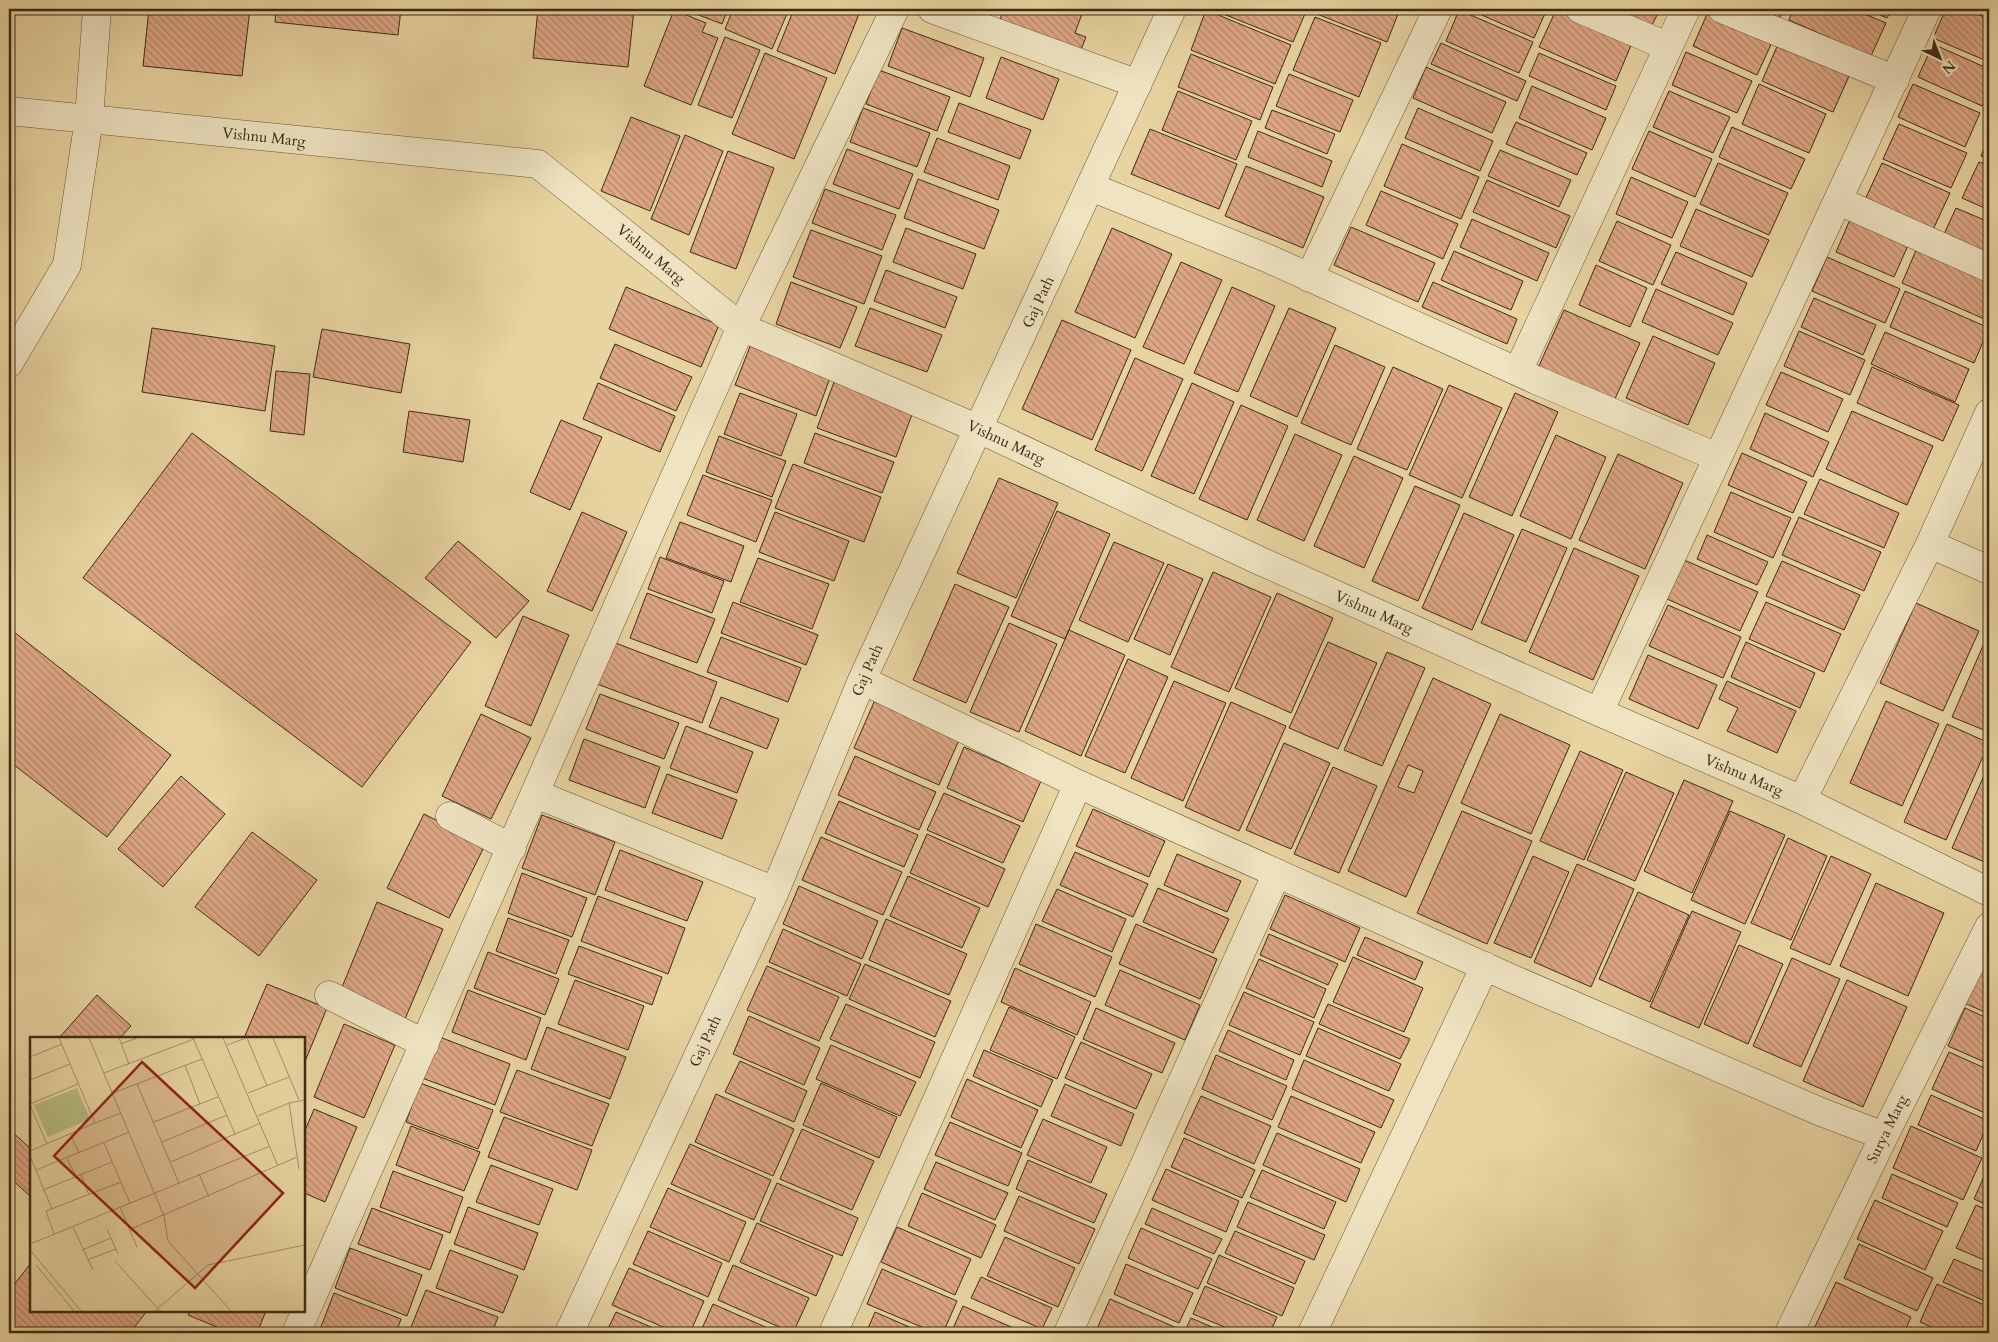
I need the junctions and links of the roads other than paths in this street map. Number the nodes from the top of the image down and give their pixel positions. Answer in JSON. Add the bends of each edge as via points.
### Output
{"nodes":[{"id":1,"x":98,"y":9,"type":"edge"},
{"id":2,"x":895,"y":9,"type":"edge"},
{"id":3,"x":932,"y":9,"type":"edge"},
{"id":4,"x":1172,"y":9,"type":"edge"},
{"id":5,"x":1438,"y":9,"type":"edge"},
{"id":6,"x":1580,"y":9,"type":"edge"},
{"id":7,"x":1686,"y":9,"type":"edge"},
{"id":8,"x":1722,"y":9,"type":"edge"},
{"id":9,"x":1927,"y":9,"type":"edge"},
{"id":10,"x":1667,"y":46,"type":"junction"},
{"id":11,"x":1895,"y":80,"type":"junction"},
{"id":12,"x":1138,"y":84,"type":"junction"},
{"id":13,"x":9,"y":111,"type":"edge"},
{"id":14,"x":89,"y":118,"type":"junction"},
{"id":15,"x":1091,"y":187,"type":"junction"},
{"id":16,"x":1838,"y":200,"type":"junction"},
{"id":17,"x":1989,"y":268,"type":"edge"},
{"id":18,"x":1310,"y":278,"type":"junction"},
{"id":19,"x":742,"y":327,"type":"junction"},
{"id":20,"x":9,"y":363,"type":"edge"},
{"id":21,"x":1518,"y":371,"type":"junction"},
{"id":22,"x":1989,"y":413,"type":"edge"},
{"id":23,"x":979,"y":429,"type":"junction"},
{"id":24,"x":1717,"y":457,"type":"junction"},
{"id":25,"x":1930,"y":544,"type":"junction"},
{"id":26,"x":1989,"y":570,"type":"edge"},
{"id":27,"x":862,"y":680,"type":"junction"},
{"id":28,"x":1598,"y":712,"type":"junction"},
{"id":29,"x":1078,"y":784,"type":"junction"},
{"id":30,"x":536,"y":794,"type":"junction"},
{"id":31,"x":1802,"y":800,"type":"junction"},
{"id":32,"x":450,"y":816,"type":"dead end"},
{"id":33,"x":512,"y":848,"type":"junction"},
{"id":34,"x":1277,"y":873,"type":"junction"},
{"id":35,"x":775,"y":890,"type":"junction"},
{"id":36,"x":1989,"y":892,"type":"edge"},
{"id":37,"x":1989,"y":927,"type":"edge"},
{"id":38,"x":1485,"y":966,"type":"junction"},
{"id":39,"x":329,"y":995,"type":"dead end"},
{"id":40,"x":425,"y":1044,"type":"junction"},
{"id":41,"x":1884,"y":1136,"type":"junction"},
{"id":42,"x":296,"y":1333,"type":"edge"},
{"id":43,"x":569,"y":1333,"type":"edge"},
{"id":44,"x":833,"y":1333,"type":"edge"},
{"id":45,"x":1068,"y":1333,"type":"edge"},
{"id":46,"x":1312,"y":1333,"type":"edge"},
{"id":47,"x":1789,"y":1333,"type":"edge"}],
"edges":[{"from":1,"to":14,"type":"street"},
{"from":2,"to":19,"type":"street"},
{"from":3,"to":12,"type":"street"},
{"from":4,"to":12,"type":"street","name":"Gaj Path"},
{"from":5,"to":18,"type":"street"},
{"from":6,"to":10,"type":"street"},
{"from":7,"to":10,"type":"street"},
{"from":8,"to":11,"type":"street"},
{"from":9,"to":11,"type":"street"},
{"from":10,"to":21,"type":"street"},
{"from":11,"to":16,"type":"street"},
{"from":12,"to":15,"type":"street","name":"Gaj Path"},
{"from":13,"to":14,"type":"street","name":"Vishnu Marg"},
{"from":14,"to":19,"type":"street","name":"Vishnu Marg","via":[[538,164]]},
{"from":14,"to":20,"type":"street","via":[[67,266]]},
{"from":15,"to":18,"type":"street"},
{"from":15,"to":23,"type":"street","name":"Gaj Path"},
{"from":16,"to":17,"type":"street"},
{"from":16,"to":24,"type":"street"},
{"from":18,"to":21,"type":"street"},
{"from":19,"to":23,"type":"street","name":"Vishnu Marg"},
{"from":19,"to":30,"type":"street"},
{"from":21,"to":24,"type":"street"},
{"from":22,"to":25,"type":"street"},
{"from":23,"to":27,"type":"street","name":"Gaj Path"},
{"from":23,"to":28,"type":"street","name":"Vishnu Marg","via":[[1258,560]]},
{"from":24,"to":28,"type":"street"},
{"from":25,"to":26,"type":"street"},
{"from":25,"to":31,"type":"street"},
{"from":27,"to":29,"type":"street"},
{"from":27,"to":35,"type":"street","name":"Gaj Path"},
{"from":28,"to":31,"type":"street","name":"Vishnu Marg"},
{"from":29,"to":34,"type":"street"},
{"from":29,"to":44,"type":"street"},
{"from":30,"to":33,"type":"street"},
{"from":30,"to":35,"type":"street"},
{"from":31,"to":36,"type":"street","name":"Vishnu Marg"},
{"from":32,"to":33,"type":"street"},
{"from":33,"to":40,"type":"street"},
{"from":34,"to":38,"type":"street"},
{"from":34,"to":45,"type":"street"},
{"from":35,"to":43,"type":"street","name":"Gaj Path"},
{"from":37,"to":41,"type":"street","name":"Surya Marg"},
{"from":38,"to":41,"type":"street","via":[[1821,1112]]},
{"from":38,"to":46,"type":"street"},
{"from":39,"to":40,"type":"street"},
{"from":40,"to":42,"type":"street"},
{"from":41,"to":47,"type":"street","name":"Surya Marg"}]}
